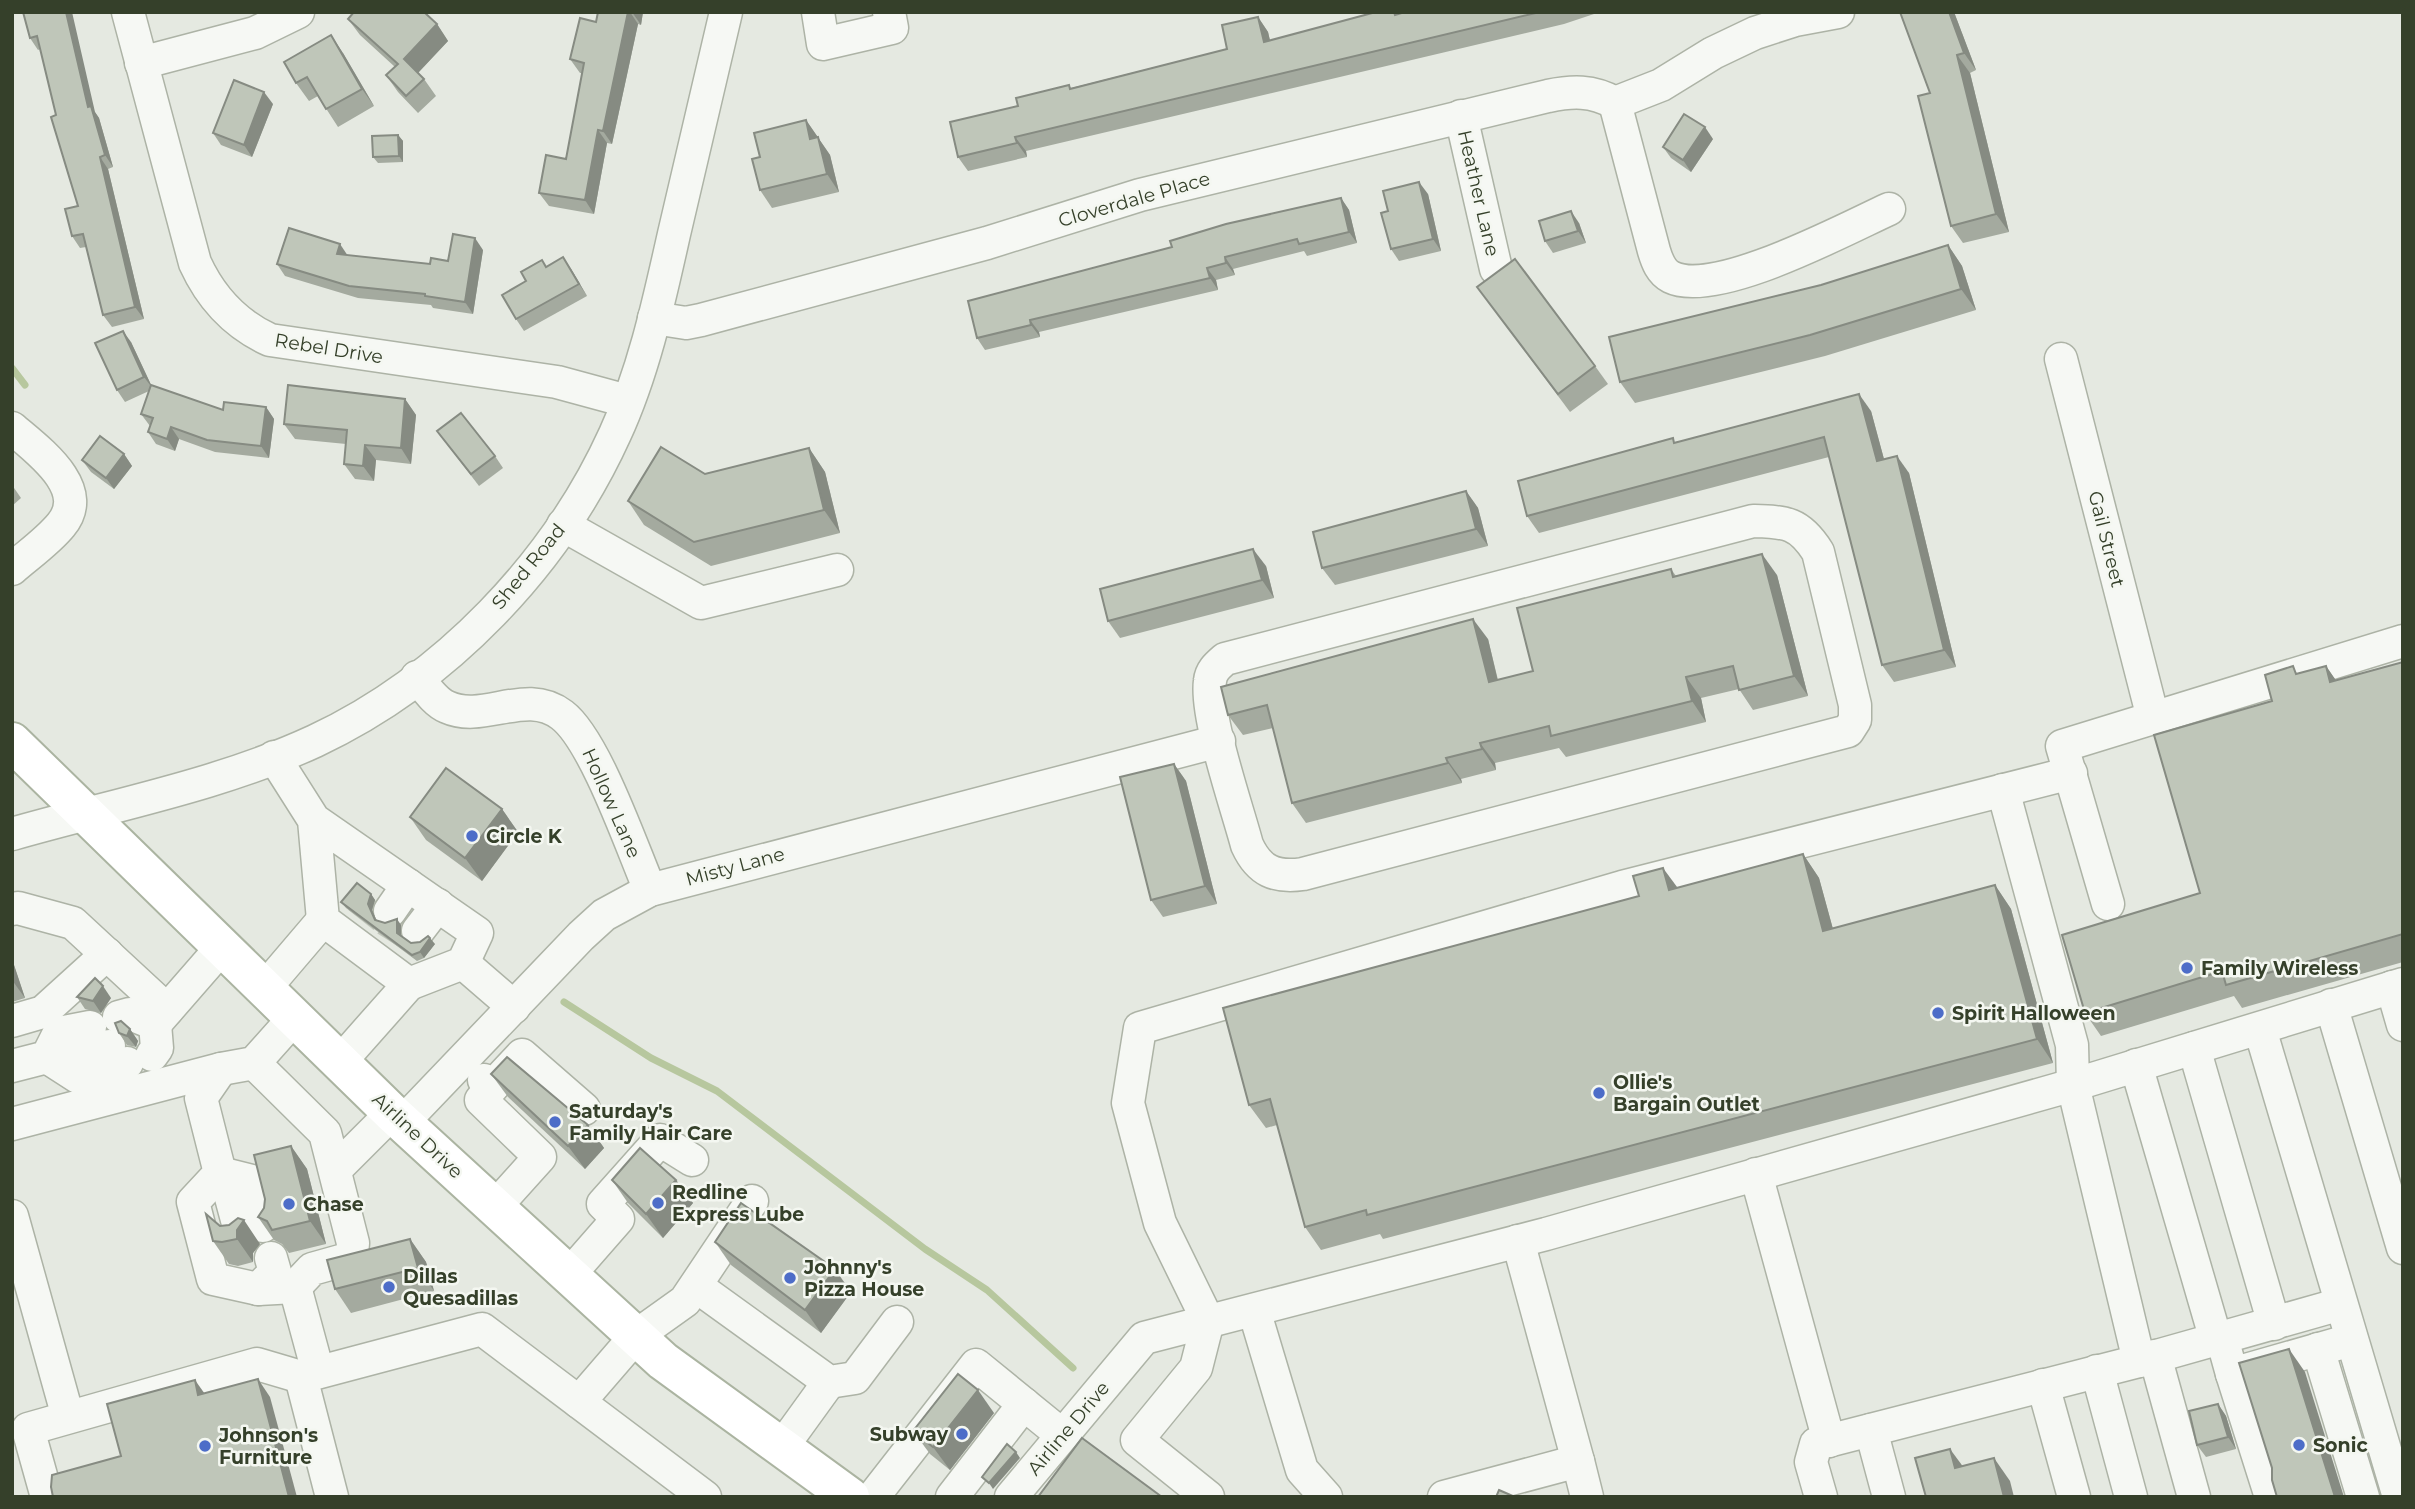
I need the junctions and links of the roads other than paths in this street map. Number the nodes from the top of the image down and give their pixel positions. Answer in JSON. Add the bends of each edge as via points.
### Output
{"nodes":[{"id":1,"x":128,"y":12,"type":"edge"},
{"id":2,"x":298,"y":12,"type":"edge"},
{"id":3,"x":726,"y":12,"type":"edge"},
{"id":4,"x":818,"y":12,"type":"edge"},
{"id":5,"x":889,"y":12,"type":"edge"},
{"id":6,"x":1838,"y":12,"type":"edge"},
{"id":7,"x":141,"y":64,"type":"junction"},
{"id":8,"x":1615,"y":103,"type":"junction"},
{"id":9,"x":1461,"y":116,"type":"junction"},
{"id":10,"x":1889,"y":209,"type":"dead end"},
{"id":11,"x":1496,"y":269,"type":"edge"},
{"id":12,"x":654,"y":318,"type":"junction"},
{"id":13,"x":2061,"y":359,"type":"dead end"},
{"id":14,"x":627,"y":401,"type":"junction"},
{"id":15,"x":12,"y":428,"type":"edge"},
{"id":16,"x":12,"y":454,"type":"edge"},
{"id":17,"x":63,"y":523,"type":"junction"},
{"id":18,"x":563,"y":525,"type":"junction"},
{"id":19,"x":12,"y":569,"type":"edge"},
{"id":20,"x":837,"y":570,"type":"dead end"},
{"id":21,"x":2403,"y":641,"type":"edge"},
{"id":22,"x":417,"y":677,"type":"junction"},
{"id":23,"x":2153,"y":718,"type":"junction"},
{"id":24,"x":1219,"y":741,"type":"junction"},
{"id":25,"x":12,"y":742,"type":"edge"},
{"id":26,"x":274,"y":757,"type":"junction"},
{"id":27,"x":2071,"y":773,"type":"junction"},
{"id":28,"x":2003,"y":790,"type":"junction"},
{"id":29,"x":86,"y":813,"type":"junction"},
{"id":30,"x":314,"y":820,"type":"junction"},
{"id":31,"x":12,"y":834,"type":"edge"},
{"id":32,"x":416,"y":890,"type":"junction"},
{"id":33,"x":650,"y":890,"type":"junction"},
{"id":34,"x":2108,"y":904,"type":"dead end"},
{"id":35,"x":12,"y":909,"type":"edge"},
{"id":36,"x":323,"y":920,"type":"junction"},
{"id":37,"x":385,"y":939,"type":"junction"},
{"id":38,"x":223,"y":946,"type":"junction"},
{"id":39,"x":107,"y":954,"type":"junction"},
{"id":40,"x":463,"y":963,"type":"junction"},
{"id":41,"x":2397,"y":985,"type":"edge"},
{"id":42,"x":265,"y":988,"type":"junction"},
{"id":43,"x":2331,"y":1005,"type":"junction"},
{"id":44,"x":514,"y":1007,"type":"junction"},
{"id":45,"x":295,"y":1017,"type":"junction"},
{"id":46,"x":12,"y":1021,"type":"edge"},
{"id":47,"x":2403,"y":1025,"type":"edge"},
{"id":48,"x":2260,"y":1029,"type":"junction"},
{"id":49,"x":133,"y":1036,"type":"junction"},
{"id":50,"x":2194,"y":1048,"type":"junction"},
{"id":51,"x":55,"y":1058,"type":"junction"},
{"id":52,"x":340,"y":1062,"type":"junction"},
{"id":53,"x":461,"y":1062,"type":"junction"},
{"id":54,"x":254,"y":1063,"type":"junction"},
{"id":55,"x":2136,"y":1065,"type":"junction"},
{"id":56,"x":12,"y":1066,"type":"edge"},
{"id":57,"x":221,"y":1069,"type":"junction"},
{"id":58,"x":2073,"y":1085,"type":"junction"},
{"id":59,"x":492,"y":1087,"type":"junction"},
{"id":60,"x":584,"y":1109,"type":"dead end"},
{"id":61,"x":397,"y":1117,"type":"junction"},
{"id":62,"x":12,"y":1124,"type":"edge"},
{"id":63,"x":692,"y":1160,"type":"dead end"},
{"id":64,"x":336,"y":1169,"type":"junction"},
{"id":65,"x":1756,"y":1174,"type":"junction"},
{"id":66,"x":220,"y":1180,"type":"junction"},
{"id":67,"x":752,"y":1201,"type":"dead end"},
{"id":68,"x":495,"y":1207,"type":"junction"},
{"id":69,"x":12,"y":1216,"type":"edge"},
{"id":70,"x":246,"y":1230,"type":"edge"},
{"id":71,"x":1518,"y":1241,"type":"junction"},
{"id":72,"x":2403,"y":1248,"type":"edge"},
{"id":73,"x":569,"y":1275,"type":"junction"},
{"id":74,"x":256,"y":1276,"type":"junction"},
{"id":75,"x":696,"y":1286,"type":"junction"},
{"id":76,"x":2341,"y":1304,"type":"junction"},
{"id":77,"x":1254,"y":1310,"type":"junction"},
{"id":78,"x":1208,"y":1321,"type":"junction"},
{"id":79,"x":897,"y":1322,"type":"dead end"},
{"id":80,"x":2274,"y":1324,"type":"junction"},
{"id":81,"x":636,"y":1336,"type":"junction"},
{"id":82,"x":2219,"y":1339,"type":"junction"},
{"id":83,"x":2351,"y":1340,"type":"junction"},
{"id":84,"x":2318,"y":1349,"type":"junction"},
{"id":85,"x":2147,"y":1358,"type":"junction"},
{"id":86,"x":2097,"y":1371,"type":"junction"},
{"id":87,"x":2232,"y":1374,"type":"junction"},
{"id":88,"x":310,"y":1375,"type":"junction"},
{"id":89,"x":829,"y":1382,"type":"junction"},
{"id":90,"x":2043,"y":1385,"type":"junction"},
{"id":91,"x":579,"y":1402,"type":"junction"},
{"id":92,"x":1024,"y":1404,"type":"junction"},
{"id":93,"x":68,"y":1417,"type":"junction"},
{"id":94,"x":1871,"y":1430,"type":"junction"},
{"id":95,"x":1062,"y":1436,"type":"junction"},
{"id":96,"x":1829,"y":1441,"type":"junction"},
{"id":97,"x":782,"y":1447,"type":"junction"},
{"id":98,"x":1578,"y":1461,"type":"junction"},
{"id":99,"x":47,"y":1497,"type":"edge"},
{"id":100,"x":332,"y":1497,"type":"edge"},
{"id":101,"x":705,"y":1497,"type":"edge"},
{"id":102,"x":850,"y":1497,"type":"edge"},
{"id":103,"x":873,"y":1497,"type":"edge"},
{"id":104,"x":952,"y":1497,"type":"edge"},
{"id":105,"x":1011,"y":1497,"type":"edge"},
{"id":106,"x":1208,"y":1497,"type":"edge"},
{"id":107,"x":1326,"y":1497,"type":"edge"},
{"id":108,"x":1444,"y":1497,"type":"edge"},
{"id":109,"x":1587,"y":1497,"type":"edge"},
{"id":110,"x":1821,"y":1497,"type":"edge"},
{"id":111,"x":1889,"y":1497,"type":"edge"},
{"id":112,"x":2074,"y":1497,"type":"edge"},
{"id":113,"x":2131,"y":1497,"type":"edge"},
{"id":114,"x":2194,"y":1497,"type":"edge"},
{"id":115,"x":2271,"y":1497,"type":"edge"},
{"id":116,"x":2364,"y":1497,"type":"edge"},
{"id":117,"x":2399,"y":1497,"type":"edge"}],
"edges":[{"from":1,"to":7,"type":"street","name":"Rebel Drive"},
{"from":2,"to":7,"type":"street","via":[[255,33]]},
{"from":3,"to":12,"type":"street","name":"Shed Road"},
{"from":4,"to":5,"type":"street","via":[[824,44],[892,28]]},
{"from":6,"to":8,"type":"street","via":[[1755,33],[1713,52],[1661,85]]},
{"from":7,"to":14,"type":"street","name":"Rebel Drive","via":[[195,263],[221,304],[254,333],[270,340],[556,382]]},
{"from":8,"to":9,"type":"street","name":"Cloverdale Place","via":[[1579,91]]},
{"from":8,"to":10,"type":"street","via":[[1657,262],[1671,277],[1710,280],[1771,263]]},
{"from":9,"to":11,"type":"street","name":"Heather Lane"},
{"from":9,"to":12,"type":"street","name":"Cloverdale Place","via":[[1106,204],[987,243],[701,320],[686,323]]},
{"from":12,"to":14,"type":"street","name":"Shed Road"},
{"from":13,"to":23,"type":"street","name":"Gail Street"},
{"from":14,"to":18,"type":"street","name":"Shed Road","via":[[615,434]]},
{"from":15,"to":17,"type":"street","via":[[65,480],[69,495]]},
{"from":16,"to":17,"type":"street","via":[[29,457],[46,475]]},
{"from":17,"to":19,"type":"street"},
{"from":18,"to":20,"type":"street","via":[[701,603]]},
{"from":18,"to":22,"type":"street","name":"Shed Road","via":[[523,579],[479,626]]},
{"from":21,"to":23,"type":"street"},
{"from":22,"to":26,"type":"street","name":"Shed Road","via":[[379,707]]},
{"from":22,"to":33,"type":"street","name":"Hollow Lane","via":[[447,707],[466,711],[531,703],[561,713],[584,740]]},
{"from":23,"to":27,"type":"street","via":[[2062,746]]},
{"from":24,"to":24,"type":"street","via":[[1210,679],[1225,660],[1753,521],[1794,525],[1818,552],[1855,705],[1849,731],[1832,737],[1284,876],[1264,869],[1247,845]]},
{"from":24,"to":33,"type":"street","name":"Misty Lane"},
{"from":25,"to":29,"type":"main road","name":"Airline Drive"},
{"from":26,"to":29,"type":"street","name":"Shed Road"},
{"from":26,"to":30,"type":"street"},
{"from":27,"to":28,"type":"street"},
{"from":27,"to":34,"type":"street"},
{"from":28,"to":58,"type":"street","via":[[2072,1045]]},
{"from":28,"to":78,"type":"street","via":[[1622,887],[1140,1028],[1128,1103],[1160,1223]]},
{"from":29,"to":31,"type":"street","name":"Shed Road"},
{"from":29,"to":38,"type":"main road","name":"Airline Drive"},
{"from":30,"to":32,"type":"street"},
{"from":30,"to":36,"type":"street"},
{"from":32,"to":37,"type":"street"},
{"from":32,"to":37,"type":"street"},
{"from":32,"to":40,"type":"street","via":[[477,933]]},
{"from":33,"to":44,"type":"street","name":"Misty Lane","via":[[604,915]]},
{"from":35,"to":39,"type":"street","via":[[73,923]]},
{"from":36,"to":37,"type":"street"},
{"from":36,"to":42,"type":"street"},
{"from":37,"to":40,"type":"street"},
{"from":37,"to":52,"type":"street"},
{"from":38,"to":42,"type":"main road","name":"Airline Drive"},
{"from":38,"to":49,"type":"street"},
{"from":39,"to":46,"type":"street","via":[[43,1012]]},
{"from":39,"to":49,"type":"street"},
{"from":40,"to":44,"type":"street"},
{"from":41,"to":43,"type":"street","name":"Airline Drive"},
{"from":41,"to":47,"type":"street"},
{"from":42,"to":45,"type":"main road","name":"Airline Drive"},
{"from":43,"to":48,"type":"street","name":"Airline Drive"},
{"from":43,"to":72,"type":"street"},
{"from":44,"to":53,"type":"street","name":"Misty Lane"},
{"from":45,"to":52,"type":"main road","name":"Airline Drive"},
{"from":45,"to":54,"type":"street"},
{"from":48,"to":50,"type":"street","name":"Airline Drive"},
{"from":48,"to":76,"type":"street"},
{"from":49,"to":51,"type":"street","via":[[78,1077]]},
{"from":49,"to":51,"type":"street","via":[[59,1033]]},
{"from":50,"to":55,"type":"street","name":"Airline Drive"},
{"from":50,"to":80,"type":"street"},
{"from":51,"to":56,"type":"street"},
{"from":52,"to":61,"type":"main road","name":"Airline Drive"},
{"from":53,"to":59,"type":"street"},
{"from":53,"to":61,"type":"street","name":"Misty Lane"},
{"from":54,"to":57,"type":"street"},
{"from":54,"to":64,"type":"street","via":[[325,1133]]},
{"from":55,"to":58,"type":"street","name":"Airline Drive"},
{"from":55,"to":82,"type":"street"},
{"from":57,"to":62,"type":"street"},
{"from":57,"to":66,"type":"street","via":[[201,1098]]},
{"from":58,"to":65,"type":"street","name":"Airline Drive"},
{"from":58,"to":85,"type":"street"},
{"from":59,"to":60,"type":"street","via":[[522,1055]]},
{"from":59,"to":68,"type":"street","via":[[481,1100],[540,1157]]},
{"from":61,"to":64,"type":"street","name":"Misty Lane"},
{"from":61,"to":68,"type":"main road","name":"Airline Drive"},
{"from":63,"to":73,"type":"street","via":[[660,1140],[603,1204],[618,1219]]},
{"from":64,"to":74,"type":"street","via":[[354,1243],[352,1254],[312,1269]]},
{"from":65,"to":71,"type":"street","name":"Airline Drive"},
{"from":65,"to":96,"type":"street"},
{"from":66,"to":70,"type":"street"},
{"from":66,"to":74,"type":"street","via":[[193,1202],[213,1279]]},
{"from":67,"to":75,"type":"street"},
{"from":68,"to":73,"type":"main road","name":"Airline Drive"},
{"from":69,"to":93,"type":"street"},
{"from":71,"to":77,"type":"street","name":"Airline Drive"},
{"from":71,"to":98,"type":"street"},
{"from":73,"to":81,"type":"main road","name":"Airline Drive"},
{"from":74,"to":88,"type":"street"},
{"from":75,"to":81,"type":"street","via":[[685,1301]]},
{"from":75,"to":89,"type":"street"},
{"from":76,"to":80,"type":"street"},
{"from":76,"to":83,"type":"street"},
{"from":77,"to":78,"type":"street","name":"Airline Drive"},
{"from":77,"to":107,"type":"street","via":[[1302,1469]]},
{"from":78,"to":95,"type":"street","name":"Airline Drive","via":[[1144,1338]]},
{"from":78,"to":106,"type":"street","via":[[1196,1367],[1137,1440]]},
{"from":79,"to":89,"type":"street","via":[[855,1378]]},
{"from":80,"to":82,"type":"street"},
{"from":81,"to":91,"type":"street"},
{"from":81,"to":97,"type":"main road","name":"Airline Drive","via":[[663,1361]]},
{"from":82,"to":85,"type":"street"},
{"from":82,"to":87,"type":"street"},
{"from":83,"to":84,"type":"street"},
{"from":83,"to":117,"type":"street"},
{"from":84,"to":87,"type":"street"},
{"from":84,"to":116,"type":"street"},
{"from":85,"to":86,"type":"street"},
{"from":85,"to":114,"type":"street"},
{"from":86,"to":90,"type":"street"},
{"from":86,"to":113,"type":"street"},
{"from":87,"to":115,"type":"street"},
{"from":88,"to":91,"type":"street","via":[[482,1329]]},
{"from":88,"to":93,"type":"street","via":[[257,1364]]},
{"from":88,"to":100,"type":"street"},
{"from":89,"to":97,"type":"street"},
{"from":90,"to":94,"type":"street"},
{"from":90,"to":112,"type":"street"},
{"from":91,"to":101,"type":"street"},
{"from":92,"to":95,"type":"street"},
{"from":92,"to":103,"type":"street","via":[[976,1365]]},
{"from":92,"to":104,"type":"street"},
{"from":93,"to":99,"type":"street","via":[[28,1429]]},
{"from":94,"to":96,"type":"street"},
{"from":94,"to":111,"type":"street"},
{"from":95,"to":105,"type":"street","name":"Airline Drive"},
{"from":96,"to":110,"type":"street","via":[[1816,1444],[1811,1462]]},
{"from":97,"to":102,"type":"main road","name":"Airline Drive"},
{"from":98,"to":108,"type":"street"},
{"from":98,"to":109,"type":"street"}]}
